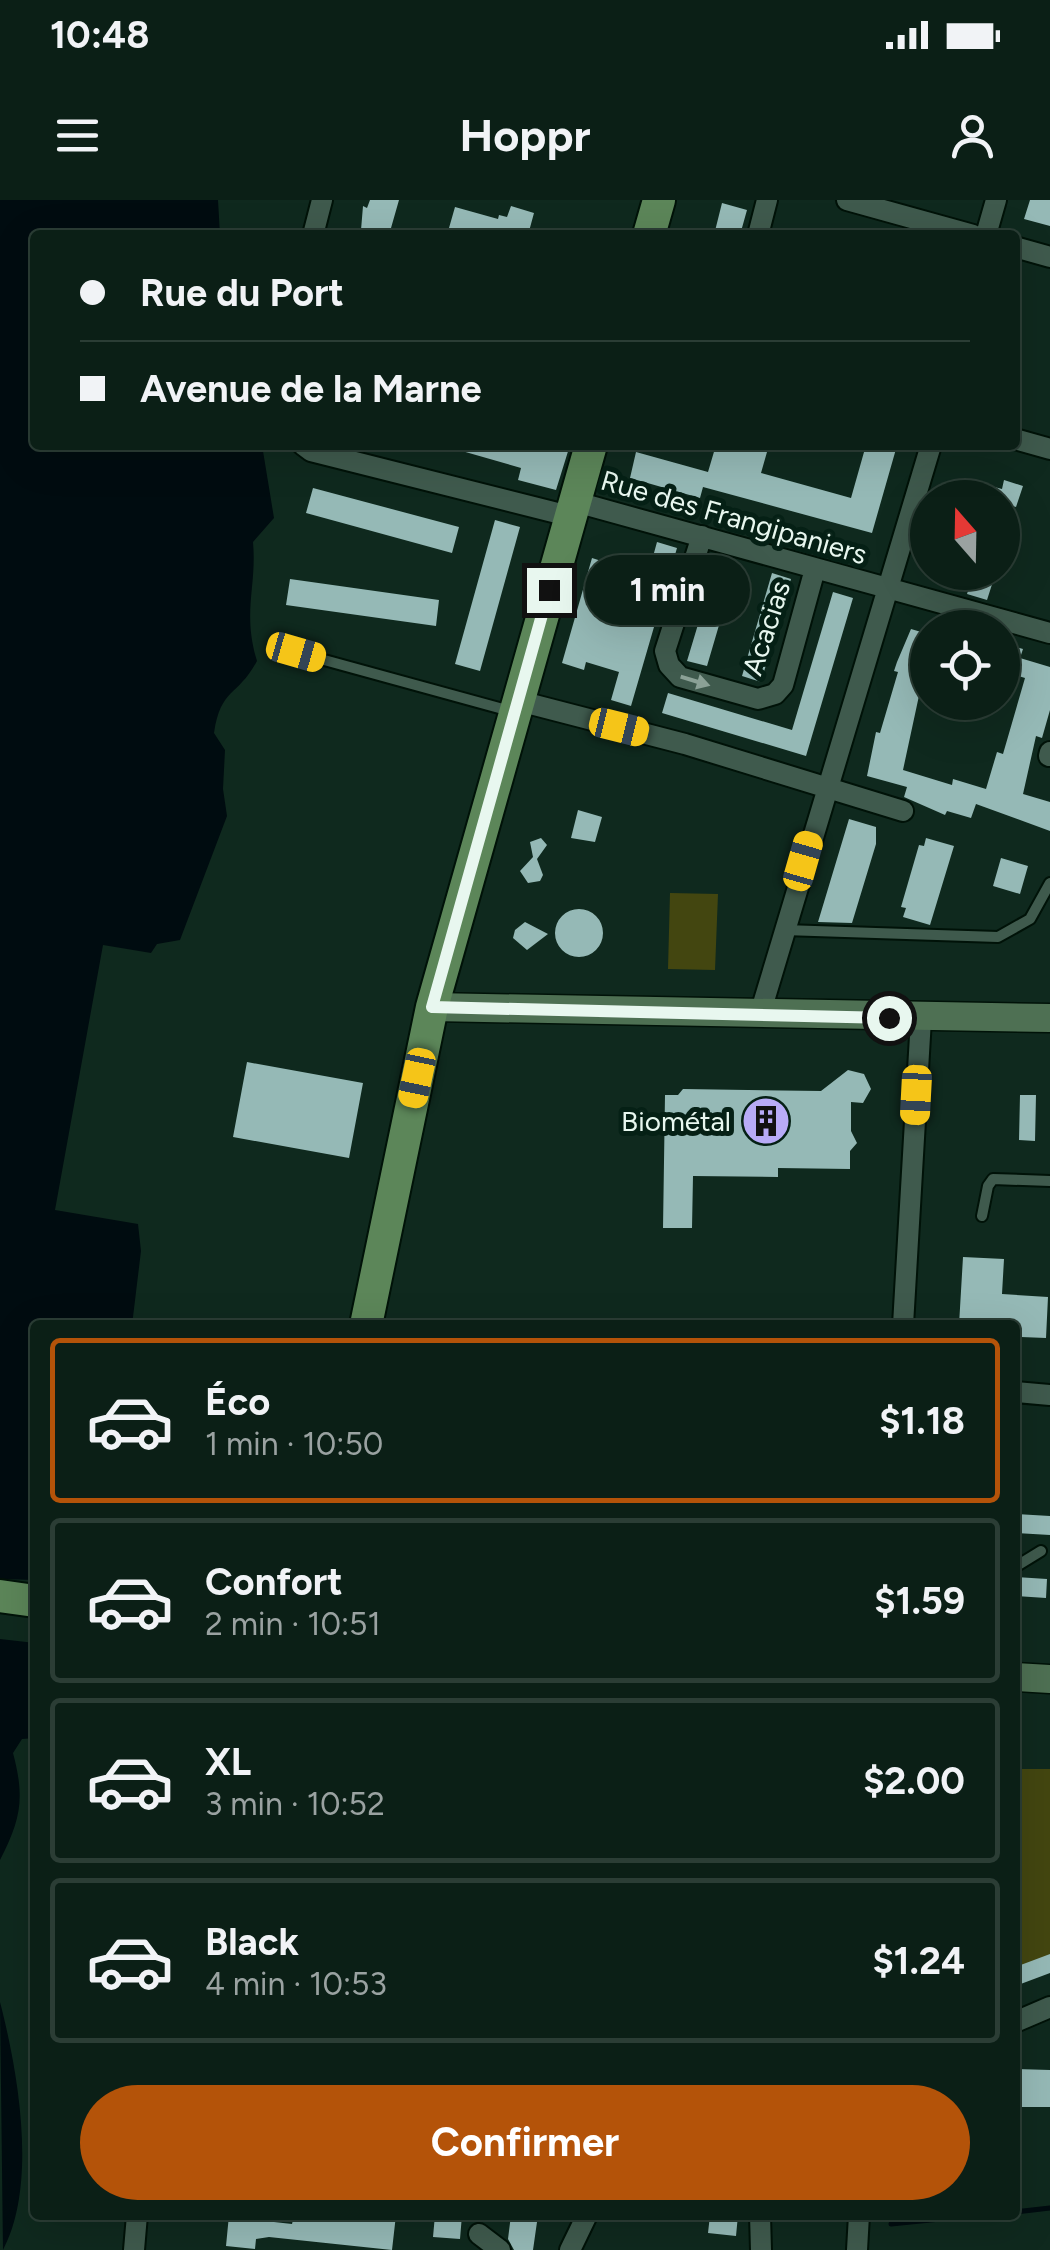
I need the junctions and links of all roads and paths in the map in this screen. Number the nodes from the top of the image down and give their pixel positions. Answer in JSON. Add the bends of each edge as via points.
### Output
{"nodes":[{"id":1,"x":322,"y":200,"type":"edge"},
{"id":2,"x":659,"y":200,"type":"edge"},
{"id":3,"x":767,"y":200,"type":"edge"},
{"id":4,"x":847,"y":200,"type":"edge"},
{"id":5,"x":996,"y":200,"type":"edge"},
{"id":6,"x":314,"y":230,"type":"edge"},
{"id":7,"x":650,"y":230,"type":"edge"},
{"id":8,"x":759,"y":230,"type":"edge"},
{"id":9,"x":954,"y":230,"type":"edge"},
{"id":10,"x":987,"y":230,"type":"edge"},
{"id":11,"x":1020,"y":248,"type":"edge"},
{"id":12,"x":1050,"y":257,"type":"edge"},
{"id":13,"x":1020,"y":440,"type":"edge"},
{"id":14,"x":1050,"y":449,"type":"edge"},
{"id":15,"x":316,"y":450,"type":"edge"},
{"id":16,"x":590,"y":450,"type":"edge"},
{"id":17,"x":929,"y":450,"type":"edge"},
{"id":18,"x":573,"y":509,"type":"junction"},
{"id":19,"x":702,"y":536,"type":"junction"},
{"id":20,"x":815,"y":570,"type":"junction"},
{"id":21,"x":886,"y":588,"type":"junction"},
{"id":22,"x":1050,"y":633,"type":"edge"},
{"id":23,"x":296,"y":652,"type":"dead end"},
{"id":24,"x":517,"y":707,"type":"junction"},
{"id":25,"x":825,"y":786,"type":"junction"},
{"id":26,"x":903,"y":811,"type":"dead end"},
{"id":27,"x":1050,"y":883,"type":"edge"},
{"id":28,"x":784,"y":930,"type":"junction"},
{"id":29,"x":432,"y":1007,"type":"junction"},
{"id":30,"x":760,"y":1014,"type":"junction"},
{"id":31,"x":1050,"y":1018,"type":"edge"},
{"id":32,"x":921,"y":1019,"type":"junction"},
{"id":33,"x":1050,"y":1181,"type":"edge"},
{"id":34,"x":982,"y":1216,"type":"dead end"},
{"id":35,"x":367,"y":1320,"type":"edge"},
{"id":36,"x":903,"y":1320,"type":"edge"},
{"id":37,"x":1020,"y":1392,"type":"edge"},
{"id":38,"x":1050,"y":1395,"type":"edge"},
{"id":39,"x":1041,"y":1552,"type":"dead end"},
{"id":40,"x":1020,"y":1564,"type":"edge"},
{"id":41,"x":0,"y":1596,"type":"edge"},
{"id":42,"x":30,"y":1600,"type":"edge"},
{"id":43,"x":1020,"y":1677,"type":"edge"},
{"id":44,"x":1050,"y":1679,"type":"edge"},
{"id":45,"x":1050,"y":2006,"type":"edge"},
{"id":46,"x":1020,"y":2020,"type":"edge"},
{"id":47,"x":137,"y":2220,"type":"edge"},
{"id":48,"x":585,"y":2220,"type":"edge"},
{"id":49,"x":760,"y":2220,"type":"edge"},
{"id":50,"x":859,"y":2220,"type":"edge"},
{"id":51,"x":478,"y":2234,"type":"dead end"},
{"id":52,"x":134,"y":2250,"type":"edge"},
{"id":53,"x":500,"y":2250,"type":"edge"},
{"id":54,"x":570,"y":2250,"type":"edge"},
{"id":55,"x":760,"y":2250,"type":"edge"},
{"id":56,"x":857,"y":2250,"type":"edge"}],
"edges":[{"from":1,"to":6,"type":"street"},
{"from":2,"to":7,"type":"main road"},
{"from":3,"to":8,"type":"street"},
{"from":4,"to":9,"type":"street"},
{"from":5,"to":10,"type":"street"},
{"from":11,"to":12,"type":"street"},
{"from":13,"to":14,"type":"street"},
{"from":15,"to":18,"type":"street","name":"Rue des Frangipaniers"},
{"from":16,"to":18,"type":"main road"},
{"from":17,"to":21,"type":"street"},
{"from":18,"to":19,"type":"street","name":"Rue des Frangipaniers"},
{"from":18,"to":24,"type":"main road"},
{"from":19,"to":20,"type":"street","name":"Rue des Frangipaniers"},
{"from":19,"to":20,"type":"street","name":"Acacias","one_way":true,"via":[[665,656],[676,674],[727,690],[762,699],[781,689]]},
{"from":20,"to":21,"type":"street","name":"Rue des Frangipaniers"},
{"from":21,"to":22,"type":"street","name":"Rue des Frangipaniers"},
{"from":21,"to":25,"type":"street"},
{"from":23,"to":24,"type":"lane"},
{"from":24,"to":25,"type":"street"},
{"from":24,"to":29,"type":"main road"},
{"from":25,"to":26,"type":"street"},
{"from":25,"to":28,"type":"street"},
{"from":27,"to":28,"type":"lane","via":[[1030,919],[998,937]]},
{"from":28,"to":30,"type":"street"},
{"from":29,"to":30,"type":"street"},
{"from":29,"to":35,"type":"main road"},
{"from":30,"to":32,"type":"street"},
{"from":31,"to":32,"type":"street"},
{"from":32,"to":36,"type":"street"},
{"from":33,"to":34,"type":"lane","via":[[994,1180]]},
{"from":37,"to":38,"type":"street"},
{"from":39,"to":40,"type":"lane"},
{"from":41,"to":42,"type":"main road"},
{"from":43,"to":44,"type":"street"},
{"from":45,"to":46,"type":"street"},
{"from":47,"to":52,"type":"street"},
{"from":48,"to":54,"type":"street"},
{"from":49,"to":55,"type":"street"},
{"from":50,"to":56,"type":"street"},
{"from":51,"to":53,"type":"street"}]}
